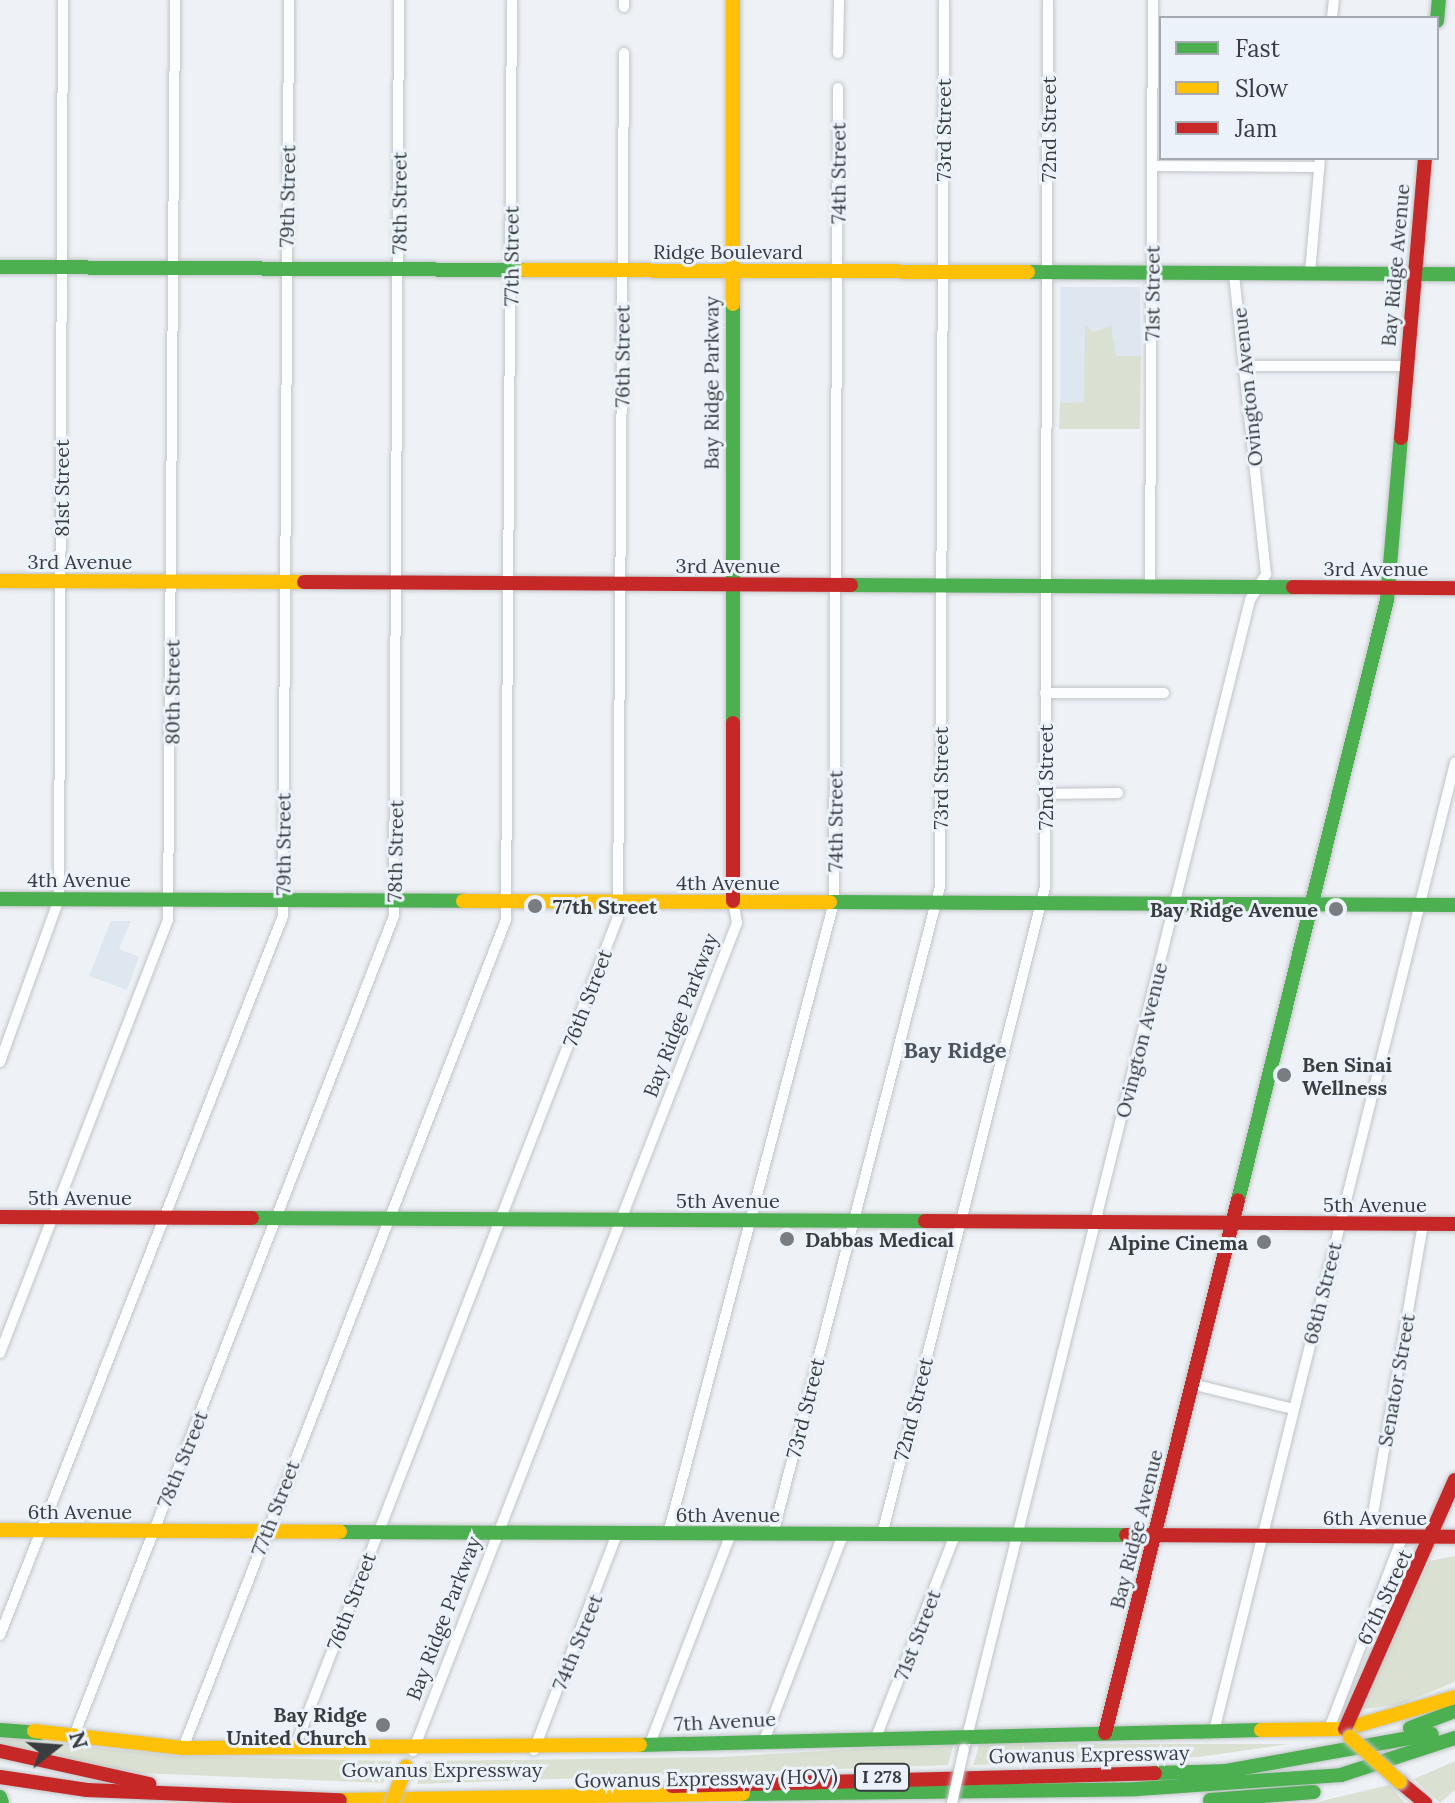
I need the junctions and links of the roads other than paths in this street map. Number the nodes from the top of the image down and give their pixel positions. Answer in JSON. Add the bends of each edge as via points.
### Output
{"nodes":[{"id":1,"x":63,"y":0,"type":"edge"},
{"id":2,"x":175,"y":0,"type":"edge"},
{"id":3,"x":289,"y":0,"type":"edge"},
{"id":4,"x":399,"y":0,"type":"edge"},
{"id":5,"x":512,"y":0,"type":"edge"},
{"id":6,"x":733,"y":0,"type":"edge"},
{"id":7,"x":839,"y":0,"type":"edge"},
{"id":8,"x":944,"y":0,"type":"edge"},
{"id":9,"x":1048,"y":0,"type":"edge"},
{"id":10,"x":1153,"y":0,"type":"edge"},
{"id":11,"x":624,"y":53,"type":"dead end"},
{"id":12,"x":838,"y":53,"type":"dead end"},
{"id":13,"x":1157,"y":65,"type":"edge"},
{"id":14,"x":838,"y":88,"type":"dead end"},
{"id":15,"x":1425,"y":160,"type":"edge"},
{"id":16,"x":1319,"y":162,"type":"edge"},
{"id":17,"x":1152,"y":166,"type":"junction"},
{"id":18,"x":0,"y":267,"type":"edge"},
{"id":19,"x":62,"y":267,"type":"junction"},
{"id":20,"x":174,"y":268,"type":"junction"},
{"id":21,"x":286,"y":268,"type":"junction"},
{"id":22,"x":398,"y":269,"type":"junction"},
{"id":23,"x":510,"y":270,"type":"junction"},
{"id":24,"x":623,"y":271,"type":"junction"},
{"id":25,"x":731,"y":271,"type":"junction"},
{"id":26,"x":837,"y":271,"type":"junction"},
{"id":27,"x":942,"y":272,"type":"junction"},
{"id":28,"x":1047,"y":272,"type":"junction"},
{"id":29,"x":1152,"y":273,"type":"junction"},
{"id":30,"x":1234,"y":273,"type":"junction"},
{"id":31,"x":1310,"y":273,"type":"junction"},
{"id":32,"x":1414,"y":274,"type":"junction"},
{"id":33,"x":1455,"y":274,"type":"edge"},
{"id":34,"x":1244,"y":366,"type":"junction"},
{"id":35,"x":1406,"y":366,"type":"junction"},
{"id":36,"x":0,"y":581,"type":"edge"},
{"id":37,"x":60,"y":581,"type":"junction"},
{"id":38,"x":172,"y":582,"type":"junction"},
{"id":39,"x":284,"y":582,"type":"junction"},
{"id":40,"x":397,"y":583,"type":"junction"},
{"id":41,"x":509,"y":583,"type":"junction"},
{"id":42,"x":621,"y":584,"type":"junction"},
{"id":43,"x":730,"y":585,"type":"junction"},
{"id":44,"x":835,"y":585,"type":"junction"},
{"id":45,"x":941,"y":586,"type":"junction"},
{"id":46,"x":1045,"y":586,"type":"junction"},
{"id":47,"x":1150,"y":587,"type":"junction"},
{"id":48,"x":1258,"y":587,"type":"junction"},
{"id":49,"x":1387,"y":588,"type":"junction"},
{"id":50,"x":1455,"y":588,"type":"edge"},
{"id":51,"x":1045,"y":693,"type":"junction"},
{"id":52,"x":1164,"y":693,"type":"dead end"},
{"id":53,"x":1455,"y":763,"type":"edge"},
{"id":54,"x":1118,"y":793,"type":"dead end"},
{"id":55,"x":1044,"y":794,"type":"junction"},
{"id":56,"x":171,"y":898,"type":"junction"},
{"id":57,"x":0,"y":899,"type":"edge"},
{"id":58,"x":59,"y":899,"type":"junction"},
{"id":59,"x":283,"y":900,"type":"junction"},
{"id":60,"x":395,"y":900,"type":"junction"},
{"id":61,"x":621,"y":901,"type":"junction"},
{"id":62,"x":733,"y":901,"type":"junction"},
{"id":63,"x":507,"y":902,"type":"junction"},
{"id":64,"x":834,"y":902,"type":"junction"},
{"id":65,"x":934,"y":903,"type":"junction"},
{"id":66,"x":1040,"y":903,"type":"junction"},
{"id":67,"x":1176,"y":904,"type":"junction"},
{"id":68,"x":1312,"y":904,"type":"junction"},
{"id":69,"x":1420,"y":905,"type":"junction"},
{"id":70,"x":1455,"y":905,"type":"edge"},
{"id":71,"x":0,"y":1062,"type":"edge"},
{"id":72,"x":0,"y":1217,"type":"edge"},
{"id":73,"x":54,"y":1217,"type":"junction"},
{"id":74,"x":164,"y":1217,"type":"junction"},
{"id":75,"x":278,"y":1218,"type":"junction"},
{"id":76,"x":388,"y":1218,"type":"junction"},
{"id":77,"x":502,"y":1219,"type":"junction"},
{"id":78,"x":621,"y":1220,"type":"junction"},
{"id":79,"x":750,"y":1221,"type":"junction"},
{"id":80,"x":851,"y":1221,"type":"junction"},
{"id":81,"x":959,"y":1222,"type":"junction"},
{"id":82,"x":1096,"y":1222,"type":"junction"},
{"id":83,"x":1232,"y":1223,"type":"junction"},
{"id":84,"x":1340,"y":1224,"type":"junction"},
{"id":85,"x":1423,"y":1224,"type":"junction"},
{"id":86,"x":1455,"y":1224,"type":"edge"},
{"id":87,"x":0,"y":1353,"type":"edge"},
{"id":88,"x":1192,"y":1384,"type":"junction"},
{"id":89,"x":1293,"y":1409,"type":"junction"},
{"id":90,"x":1455,"y":1480,"type":"edge"},
{"id":91,"x":0,"y":1530,"type":"edge"},
{"id":92,"x":41,"y":1531,"type":"junction"},
{"id":93,"x":153,"y":1531,"type":"junction"},
{"id":94,"x":265,"y":1532,"type":"junction"},
{"id":95,"x":377,"y":1532,"type":"junction"},
{"id":96,"x":498,"y":1533,"type":"junction"},
{"id":97,"x":617,"y":1534,"type":"junction"},
{"id":98,"x":668,"y":1534,"type":"junction"},
{"id":99,"x":731,"y":1534,"type":"junction"},
{"id":100,"x":773,"y":1534,"type":"junction"},
{"id":101,"x":843,"y":1535,"type":"junction"},
{"id":102,"x":882,"y":1535,"type":"junction"},
{"id":103,"x":955,"y":1535,"type":"junction"},
{"id":104,"x":1018,"y":1536,"type":"junction"},
{"id":105,"x":1154,"y":1537,"type":"junction"},
{"id":106,"x":1262,"y":1537,"type":"junction"},
{"id":107,"x":1369,"y":1537,"type":"junction"},
{"id":108,"x":1433,"y":1537,"type":"junction"},
{"id":109,"x":1455,"y":1537,"type":"edge"},
{"id":110,"x":1402,"y":1538,"type":"junction"},
{"id":111,"x":0,"y":1635,"type":"edge"},
{"id":112,"x":1455,"y":1697,"type":"edge"},
{"id":113,"x":1455,"y":1711,"type":"edge"},
{"id":114,"x":0,"y":1723,"type":"edge"},
{"id":115,"x":1455,"y":1726,"type":"edge"},
{"id":116,"x":0,"y":1730,"type":"edge"},
{"id":117,"x":1214,"y":1731,"type":"junction"},
{"id":118,"x":1341,"y":1731,"type":"junction"},
{"id":119,"x":40,"y":1733,"type":"junction"},
{"id":120,"x":968,"y":1733,"type":"junction"},
{"id":121,"x":1105,"y":1733,"type":"junction"},
{"id":122,"x":877,"y":1735,"type":"junction"},
{"id":123,"x":73,"y":1738,"type":"junction"},
{"id":124,"x":765,"y":1738,"type":"junction"},
{"id":125,"x":1455,"y":1738,"type":"edge"},
{"id":126,"x":649,"y":1746,"type":"junction"},
{"id":127,"x":183,"y":1748,"type":"junction"},
{"id":128,"x":294,"y":1749,"type":"junction"},
{"id":129,"x":534,"y":1750,"type":"junction"},
{"id":130,"x":0,"y":1751,"type":"edge"},
{"id":131,"x":413,"y":1751,"type":"junction"},
{"id":132,"x":1455,"y":1752,"type":"edge"},
{"id":133,"x":1353,"y":1754,"type":"junction"},
{"id":134,"x":0,"y":1766,"type":"edge"},
{"id":135,"x":0,"y":1777,"type":"edge"},
{"id":136,"x":149,"y":1784,"type":"junction"},
{"id":137,"x":0,"y":1790,"type":"edge"},
{"id":138,"x":1016,"y":1791,"type":"junction"},
{"id":139,"x":0,"y":1797,"type":"edge"},
{"id":140,"x":1420,"y":1801,"type":"edge"},
{"id":141,"x":2,"y":1803,"type":"edge"},
{"id":142,"x":88,"y":1803,"type":"edge"},
{"id":143,"x":392,"y":1803,"type":"edge"},
{"id":144,"x":845,"y":1803,"type":"edge"},
{"id":145,"x":952,"y":1803,"type":"edge"},
{"id":146,"x":1114,"y":1803,"type":"edge"}],
"edges":[{"from":1,"to":19,"type":"street","name":"81st Street"},
{"from":2,"to":20,"type":"street","name":"80th Street"},
{"from":3,"to":21,"type":"street","name":"79th Street"},
{"from":4,"to":22,"type":"street","name":"78th Street"},
{"from":5,"to":23,"type":"street","name":"77th Street"},
{"from":6,"to":25,"type":"main road","name":"Bay Ridge Parkway"},
{"from":7,"to":12,"type":"street"},
{"from":8,"to":27,"type":"street","name":"73rd Street"},
{"from":9,"to":28,"type":"street","name":"72nd Street"},
{"from":10,"to":13,"type":"street","name":"71st Street"},
{"from":11,"to":24,"type":"street","name":"76th Street"},
{"from":13,"to":17,"type":"street","name":"71st Street"},
{"from":14,"to":26,"type":"street","name":"74th Street"},
{"from":15,"to":32,"type":"main road","name":"Bay Ridge Avenue"},
{"from":16,"to":17,"type":"street"},
{"from":16,"to":31,"type":"street"},
{"from":17,"to":29,"type":"street","name":"71st Street"},
{"from":18,"to":19,"type":"main road","name":"Ridge Boulevard"},
{"from":19,"to":20,"type":"main road","name":"Ridge Boulevard"},
{"from":19,"to":37,"type":"street","name":"81st Street"},
{"from":20,"to":21,"type":"main road","name":"Ridge Boulevard"},
{"from":20,"to":38,"type":"street","name":"80th Street"},
{"from":21,"to":22,"type":"main road","name":"Ridge Boulevard"},
{"from":21,"to":39,"type":"street","name":"79th Street"},
{"from":22,"to":23,"type":"main road","name":"Ridge Boulevard"},
{"from":22,"to":40,"type":"street","name":"78th Street"},
{"from":23,"to":24,"type":"main road","name":"Ridge Boulevard"},
{"from":23,"to":41,"type":"street","name":"77th Street"},
{"from":24,"to":25,"type":"main road","name":"Ridge Boulevard"},
{"from":24,"to":42,"type":"street","name":"76th Street"},
{"from":25,"to":26,"type":"main road","name":"Ridge Boulevard"},
{"from":25,"to":43,"type":"main road","name":"Bay Ridge Parkway"},
{"from":26,"to":27,"type":"main road","name":"Ridge Boulevard"},
{"from":26,"to":44,"type":"street","name":"74th Street"},
{"from":27,"to":28,"type":"main road","name":"Ridge Boulevard"},
{"from":27,"to":45,"type":"street","name":"73rd Street"},
{"from":28,"to":29,"type":"main road","name":"Ridge Boulevard"},
{"from":28,"to":46,"type":"street","name":"72nd Street"},
{"from":29,"to":30,"type":"main road","name":"Ridge Boulevard"},
{"from":29,"to":47,"type":"street","name":"71st Street"},
{"from":30,"to":31,"type":"main road","name":"Ridge Boulevard"},
{"from":30,"to":34,"type":"street","name":"Ovington Avenue"},
{"from":31,"to":32,"type":"main road","name":"Ridge Boulevard"},
{"from":32,"to":33,"type":"main road","name":"Ridge Boulevard"},
{"from":32,"to":35,"type":"main road","name":"Bay Ridge Avenue"},
{"from":34,"to":35,"type":"street"},
{"from":34,"to":48,"type":"street","name":"Ovington Avenue","via":[[1264,536],[1266,574]]},
{"from":35,"to":49,"type":"main road","name":"Bay Ridge Avenue"},
{"from":36,"to":37,"type":"main road","name":"3rd Avenue"},
{"from":37,"to":38,"type":"main road","name":"3rd Avenue"},
{"from":37,"to":58,"type":"street","name":"81st Street"},
{"from":38,"to":39,"type":"main road","name":"3rd Avenue"},
{"from":38,"to":56,"type":"street","name":"80th Street"},
{"from":39,"to":40,"type":"main road","name":"3rd Avenue"},
{"from":39,"to":59,"type":"street","name":"79th Street"},
{"from":40,"to":41,"type":"main road","name":"3rd Avenue"},
{"from":40,"to":60,"type":"street","name":"78th Street"},
{"from":41,"to":42,"type":"main road","name":"3rd Avenue"},
{"from":41,"to":63,"type":"street","name":"77th Street"},
{"from":42,"to":43,"type":"main road","name":"3rd Avenue"},
{"from":42,"to":61,"type":"street","name":"76th Street"},
{"from":43,"to":44,"type":"main road","name":"3rd Avenue"},
{"from":43,"to":62,"type":"main road","name":"Bay Ridge Parkway"},
{"from":44,"to":45,"type":"main road","name":"3rd Avenue"},
{"from":44,"to":64,"type":"street","name":"74th Street"},
{"from":45,"to":46,"type":"main road","name":"3rd Avenue"},
{"from":45,"to":65,"type":"street","name":"73rd Street","via":[[940,887]]},
{"from":46,"to":47,"type":"main road","name":"3rd Avenue"},
{"from":46,"to":51,"type":"street","name":"72nd Street"},
{"from":47,"to":48,"type":"main road","name":"3rd Avenue"},
{"from":48,"to":49,"type":"main road","name":"3rd Avenue"},
{"from":48,"to":67,"type":"street","name":"Ovington Avenue"},
{"from":49,"to":50,"type":"main road","name":"3rd Avenue"},
{"from":49,"to":68,"type":"main road","name":"Bay Ridge Avenue"},
{"from":51,"to":52,"type":"street"},
{"from":51,"to":55,"type":"street","name":"72nd Street"},
{"from":53,"to":69,"type":"street","name":"68th Street"},
{"from":54,"to":55,"type":"street"},
{"from":55,"to":66,"type":"street","name":"72nd Street"},
{"from":56,"to":58,"type":"main road","name":"4th Avenue"},
{"from":56,"to":59,"type":"main road","name":"4th Avenue"},
{"from":56,"to":73,"type":"street","name":"80th Street"},
{"from":57,"to":58,"type":"main road","name":"4th Avenue"},
{"from":58,"to":71,"type":"street","name":"81st Street"},
{"from":59,"to":60,"type":"main road","name":"4th Avenue"},
{"from":59,"to":74,"type":"street","name":"79th Street"},
{"from":60,"to":63,"type":"main road","name":"4th Avenue"},
{"from":60,"to":75,"type":"street","name":"78th Street"},
{"from":61,"to":62,"type":"main road","name":"4th Avenue"},
{"from":61,"to":63,"type":"main road","name":"4th Avenue"},
{"from":61,"to":77,"type":"street","name":"76th Street"},
{"from":62,"to":64,"type":"main road","name":"4th Avenue"},
{"from":62,"to":78,"type":"street","name":"Bay Ridge Parkway","via":[[737,923]]},
{"from":63,"to":76,"type":"street","name":"77th Street"},
{"from":64,"to":65,"type":"main road","name":"4th Avenue"},
{"from":64,"to":79,"type":"street","name":"74th Street"},
{"from":65,"to":66,"type":"main road","name":"4th Avenue"},
{"from":65,"to":80,"type":"street","name":"73rd Street"},
{"from":66,"to":67,"type":"main road","name":"4th Avenue"},
{"from":66,"to":81,"type":"street","name":"72nd Street"},
{"from":67,"to":68,"type":"main road","name":"4th Avenue"},
{"from":67,"to":82,"type":"street","name":"Ovington Avenue"},
{"from":68,"to":69,"type":"main road","name":"4th Avenue"},
{"from":68,"to":83,"type":"main road","name":"Bay Ridge Avenue"},
{"from":69,"to":70,"type":"main road","name":"4th Avenue"},
{"from":69,"to":84,"type":"street","name":"68th Street"},
{"from":72,"to":73,"type":"main road","name":"5th Avenue"},
{"from":73,"to":74,"type":"main road","name":"5th Avenue"},
{"from":73,"to":87,"type":"street","name":"80th Street"},
{"from":74,"to":75,"type":"main road","name":"5th Avenue"},
{"from":74,"to":92,"type":"street","name":"79th Street"},
{"from":75,"to":76,"type":"main road","name":"5th Avenue"},
{"from":75,"to":93,"type":"street","name":"78th Street"},
{"from":76,"to":77,"type":"main road","name":"5th Avenue"},
{"from":76,"to":94,"type":"street","name":"77th Street"},
{"from":77,"to":78,"type":"main road","name":"5th Avenue"},
{"from":77,"to":95,"type":"street","name":"76th Street"},
{"from":78,"to":79,"type":"main road","name":"5th Avenue"},
{"from":78,"to":96,"type":"street","name":"Bay Ridge Parkway"},
{"from":79,"to":80,"type":"main road","name":"5th Avenue"},
{"from":79,"to":98,"type":"street","name":"74th Street"},
{"from":80,"to":81,"type":"main road","name":"5th Avenue"},
{"from":80,"to":100,"type":"street","name":"73rd Street"},
{"from":81,"to":82,"type":"main road","name":"5th Avenue"},
{"from":81,"to":102,"type":"street","name":"72nd Street"},
{"from":82,"to":83,"type":"main road","name":"5th Avenue"},
{"from":82,"to":104,"type":"street","name":"Ovington Avenue"},
{"from":83,"to":84,"type":"main road","name":"5th Avenue"},
{"from":83,"to":88,"type":"main road","name":"Bay Ridge Avenue"},
{"from":84,"to":85,"type":"main road","name":"5th Avenue"},
{"from":84,"to":89,"type":"street","name":"68th Street"},
{"from":85,"to":86,"type":"main road","name":"5th Avenue"},
{"from":85,"to":107,"type":"street","name":"Senator Street"},
{"from":88,"to":89,"type":"street"},
{"from":88,"to":105,"type":"main road","name":"Bay Ridge Avenue"},
{"from":89,"to":106,"type":"street","name":"68th Street"},
{"from":90,"to":108,"type":"main road","name":"67th Street"},
{"from":91,"to":92,"type":"main road","name":"6th Avenue"},
{"from":92,"to":93,"type":"main road","name":"6th Avenue"},
{"from":92,"to":111,"type":"street","name":"79th Street"},
{"from":93,"to":94,"type":"main road","name":"6th Avenue"},
{"from":93,"to":123,"type":"street","name":"78th Street"},
{"from":94,"to":95,"type":"main road","name":"6th Avenue"},
{"from":94,"to":127,"type":"street","name":"77th Street"},
{"from":95,"to":96,"type":"main road","name":"6th Avenue"},
{"from":95,"to":128,"type":"street","name":"76th Street"},
{"from":96,"to":97,"type":"main road","name":"6th Avenue"},
{"from":96,"to":131,"type":"street","name":"Bay Ridge Parkway"},
{"from":97,"to":98,"type":"main road","name":"6th Avenue"},
{"from":97,"to":129,"type":"street","name":"74th Street"},
{"from":98,"to":99,"type":"main road","name":"6th Avenue"},
{"from":99,"to":100,"type":"main road","name":"6th Avenue"},
{"from":99,"to":126,"type":"street"},
{"from":100,"to":101,"type":"main road","name":"6th Avenue"},
{"from":101,"to":102,"type":"main road","name":"6th Avenue"},
{"from":101,"to":124,"type":"street"},
{"from":102,"to":103,"type":"main road","name":"6th Avenue"},
{"from":103,"to":104,"type":"main road","name":"6th Avenue"},
{"from":103,"to":122,"type":"street","name":"71st Street"},
{"from":104,"to":105,"type":"main road","name":"6th Avenue"},
{"from":104,"to":120,"type":"street","name":"Ovington Avenue"},
{"from":105,"to":106,"type":"main road","name":"6th Avenue"},
{"from":105,"to":121,"type":"main road","name":"Bay Ridge Avenue"},
{"from":106,"to":107,"type":"main road","name":"6th Avenue"},
{"from":106,"to":117,"type":"street","name":"68th Street"},
{"from":107,"to":110,"type":"main road","name":"6th Avenue"},
{"from":108,"to":109,"type":"main road","name":"6th Avenue"},
{"from":108,"to":110,"type":"main road","name":"6th Avenue"},
{"from":108,"to":118,"type":"main road","name":"67th Street"},
{"from":110,"to":118,"type":"street","name":"67th Street"},
{"from":112,"to":118,"type":"main road","name":"7th Avenue"},
{"from":113,"to":133,"type":"main road"},
{"from":114,"to":119,"type":"main road","name":"7th Avenue"},
{"from":115,"to":133,"type":"main road","name":"Gowanus Expressway","number":"I 278"},
{"from":116,"to":119,"type":"main road"},
{"from":117,"to":118,"type":"main road","name":"7th Avenue"},
{"from":117,"to":121,"type":"main road","name":"7th Avenue"},
{"from":118,"to":140,"type":"main road","bridge":true},
{"from":119,"to":123,"type":"main road","name":"7th Avenue"},
{"from":120,"to":121,"type":"main road","name":"7th Avenue"},
{"from":120,"to":122,"type":"main road","name":"7th Avenue"},
{"from":120,"to":145,"type":"street","name":"Ovington Avenue","bridge":true},
{"from":122,"to":124,"type":"main road","name":"7th Avenue"},
{"from":123,"to":127,"type":"main road","name":"7th Avenue"},
{"from":124,"to":126,"type":"main road","name":"7th Avenue"},
{"from":125,"to":138,"type":"main road","name":"Gowanus Expressway (HOV)","number":"I 278","via":[[1341,1775],[1277,1783]]},
{"from":126,"to":129,"type":"main road","name":"7th Avenue"},
{"from":127,"to":128,"type":"main road","name":"7th Avenue"},
{"from":128,"to":131,"type":"main road","name":"7th Avenue"},
{"from":129,"to":131,"type":"main road","name":"7th Avenue"},
{"from":130,"to":136,"type":"main road"},
{"from":131,"to":143,"type":"main road","name":"Bay Ridge Parkway","bridge":true},
{"from":132,"to":146,"type":"main road","via":[[1327,1791]]},
{"from":133,"to":136,"type":"main road","name":"Gowanus Expressway","number":"I 278","via":[[1183,1773],[620,1789]]},
{"from":134,"to":136,"type":"main road","name":"Gowanus Expressway","number":"I 278"},
{"from":135,"to":138,"type":"main road","name":"Gowanus Expressway (HOV)","number":"I 278","via":[[115,1792],[310,1800]]},
{"from":137,"to":142,"type":"main road"},
{"from":138,"to":144,"type":"main road"},
{"from":139,"to":141,"type":"main road"}]}
